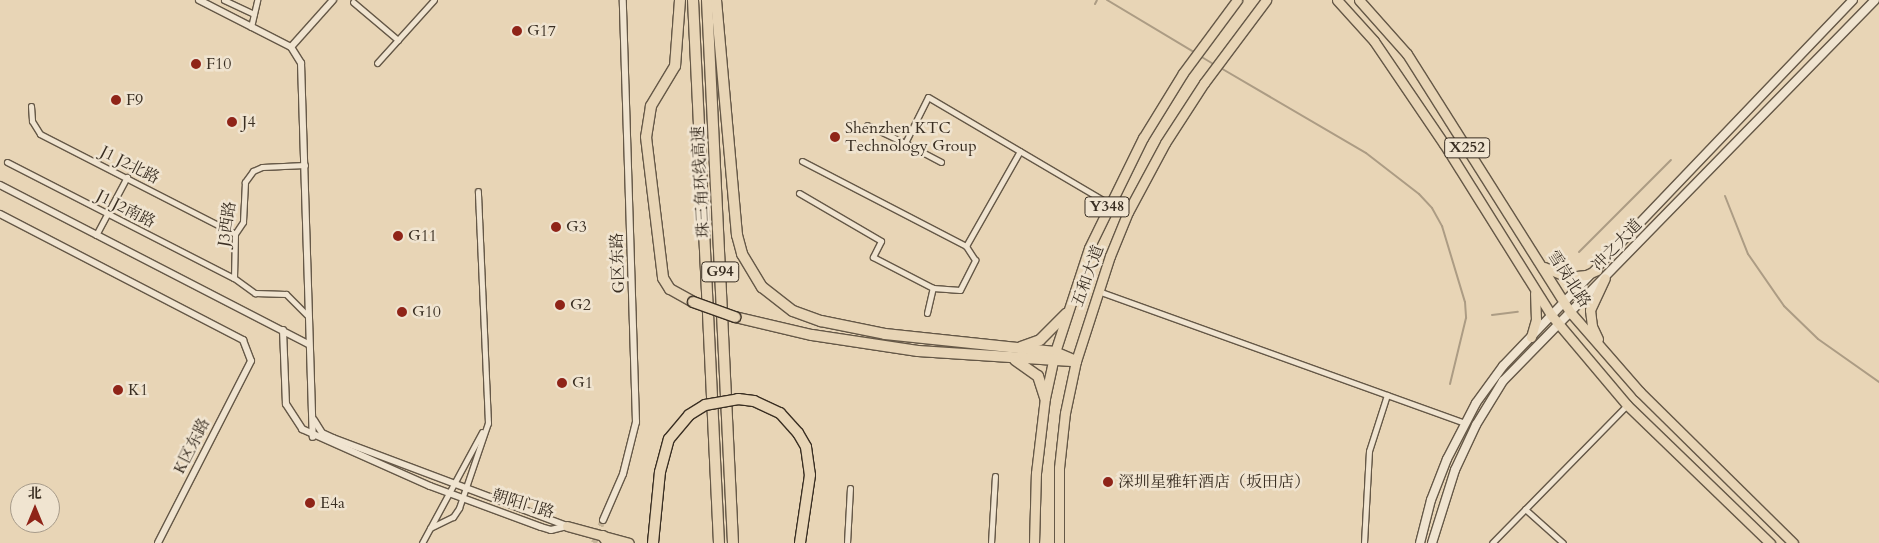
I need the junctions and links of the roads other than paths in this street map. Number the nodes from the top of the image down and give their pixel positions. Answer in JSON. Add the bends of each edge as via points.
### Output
{"nodes":[{"id":1,"x":199,"y":0,"type":"edge"},
{"id":2,"x":224,"y":0,"type":"edge"},
{"id":3,"x":257,"y":0,"type":"edge"},
{"id":4,"x":333,"y":0,"type":"edge"},
{"id":5,"x":424,"y":0,"type":"edge"},
{"id":6,"x":623,"y":0,"type":"edge"},
{"id":7,"x":680,"y":0,"type":"edge"},
{"id":8,"x":693,"y":0,"type":"edge"},
{"id":9,"x":707,"y":0,"type":"edge"},
{"id":10,"x":716,"y":0,"type":"edge"},
{"id":11,"x":1237,"y":0,"type":"edge"},
{"id":12,"x":1266,"y":0,"type":"edge"},
{"id":13,"x":1337,"y":0,"type":"edge"},
{"id":14,"x":1359,"y":0,"type":"edge"},
{"id":15,"x":1854,"y":0,"type":"edge"},
{"id":16,"x":1875,"y":0,"type":"edge"},
{"id":17,"x":353,"y":2,"type":"dead end"},
{"id":18,"x":432,"y":2,"type":"edge"},
{"id":19,"x":254,"y":14,"type":"junction"},
{"id":20,"x":251,"y":27,"type":"junction"},
{"id":21,"x":398,"y":40,"type":"junction"},
{"id":22,"x":291,"y":48,"type":"junction"},
{"id":23,"x":377,"y":64,"type":"dead end"},
{"id":24,"x":31,"y":106,"type":"dead end"},
{"id":25,"x":867,"y":125,"type":"dead end"},
{"id":26,"x":905,"y":143,"type":"junction"},
{"id":27,"x":1020,"y":151,"type":"junction"},
{"id":28,"x":802,"y":161,"type":"dead end"},
{"id":29,"x":7,"y":162,"type":"dead end"},
{"id":30,"x":941,"y":162,"type":"dead end"},
{"id":31,"x":304,"y":165,"type":"junction"},
{"id":32,"x":126,"y":177,"type":"junction"},
{"id":33,"x":0,"y":185,"type":"edge"},
{"id":34,"x":478,"y":191,"type":"dead end"},
{"id":35,"x":799,"y":192,"type":"dead end"},
{"id":36,"x":1108,"y":203,"type":"junction"},
{"id":37,"x":108,"y":213,"type":"junction"},
{"id":38,"x":0,"y":214,"type":"edge"},
{"id":39,"x":235,"y":234,"type":"junction"},
{"id":40,"x":96,"y":235,"type":"junction"},
{"id":41,"x":966,"y":246,"type":"junction"},
{"id":42,"x":1540,"y":264,"type":"junction"},
{"id":43,"x":1597,"y":270,"type":"junction"},
{"id":44,"x":234,"y":278,"type":"junction"},
{"id":45,"x":1605,"y":278,"type":"junction"},
{"id":46,"x":1532,"y":283,"type":"junction"},
{"id":47,"x":933,"y":288,"type":"junction"},
{"id":48,"x":1097,"y":290,"type":"junction"},
{"id":49,"x":1566,"y":304,"type":"junction"},
{"id":50,"x":1571,"y":312,"type":"junction"},
{"id":51,"x":927,"y":313,"type":"dead end"},
{"id":52,"x":1066,"y":314,"type":"junction"},
{"id":53,"x":308,"y":316,"type":"junction"},
{"id":54,"x":1552,"y":316,"type":"junction"},
{"id":55,"x":1559,"y":324,"type":"junction"},
{"id":56,"x":283,"y":330,"type":"junction"},
{"id":57,"x":901,"y":336,"type":"junction"},
{"id":58,"x":1531,"y":337,"type":"junction"},
{"id":59,"x":308,"y":344,"type":"junction"},
{"id":60,"x":899,"y":348,"type":"junction"},
{"id":61,"x":1604,"y":350,"type":"junction"},
{"id":62,"x":1008,"y":353,"type":"junction"},
{"id":63,"x":1054,"y":357,"type":"junction"},
{"id":64,"x":1076,"y":361,"type":"junction"},
{"id":65,"x":1387,"y":395,"type":"junction"},
{"id":66,"x":1045,"y":398,"type":"junction"},
{"id":67,"x":1627,"y":405,"type":"junction"},
{"id":68,"x":312,"y":411,"type":"junction"},
{"id":69,"x":488,"y":423,"type":"junction"},
{"id":70,"x":1465,"y":423,"type":"junction"},
{"id":71,"x":313,"y":437,"type":"junction"},
{"id":72,"x":995,"y":476,"type":"dead end"},
{"id":73,"x":452,"y":484,"type":"junction"},
{"id":74,"x":850,"y":488,"type":"dead end"},
{"id":75,"x":466,"y":489,"type":"junction"},
{"id":76,"x":448,"y":493,"type":"junction"},
{"id":77,"x":463,"y":499,"type":"junction"},
{"id":78,"x":1525,"y":509,"type":"junction"},
{"id":79,"x":603,"y":520,"type":"tunnel mouth"},
{"id":80,"x":568,"y":526,"type":"junction"},
{"id":81,"x":430,"y":528,"type":"junction"},
{"id":82,"x":606,"y":540,"type":"edge"},
{"id":83,"x":158,"y":543,"type":"edge"},
{"id":84,"x":422,"y":543,"type":"edge"},
{"id":85,"x":628,"y":543,"type":"edge"},
{"id":86,"x":653,"y":543,"type":"edge"},
{"id":87,"x":720,"y":543,"type":"edge"},
{"id":88,"x":733,"y":543,"type":"edge"},
{"id":89,"x":800,"y":543,"type":"edge"},
{"id":90,"x":847,"y":543,"type":"edge"},
{"id":91,"x":991,"y":543,"type":"edge"},
{"id":92,"x":1034,"y":543,"type":"edge"},
{"id":93,"x":1059,"y":543,"type":"edge"},
{"id":94,"x":1364,"y":543,"type":"edge"},
{"id":95,"x":1420,"y":543,"type":"edge"},
{"id":96,"x":1432,"y":543,"type":"edge"},
{"id":97,"x":1492,"y":543,"type":"edge"},
{"id":98,"x":1563,"y":543,"type":"edge"},
{"id":99,"x":1770,"y":543,"type":"edge"},
{"id":100,"x":1794,"y":543,"type":"edge"}],
"edges":[{"from":1,"to":20,"type":"street"},
{"from":2,"to":19,"type":"street"},
{"from":3,"to":19,"type":"street"},
{"from":4,"to":22,"type":"street"},
{"from":5,"to":18,"type":"street"},
{"from":6,"to":79,"type":"street","name":"G区东路","via":[[636,422],[623,474]]},
{"from":7,"to":60,"type":"highway","bridge":true,"via":[[675,66],[651,106],[646,137],[663,278],[670,289],[693,302],[735,317],[774,328]]},
{"from":8,"to":87,"type":"highway","name":"珠三角环线高速","number":"G94"},
{"from":9,"to":88,"type":"highway","name":"珠三角环线高速","number":"G94"},
{"from":10,"to":57,"type":"highway","via":[[735,220],[742,254],[752,273],[774,298],[805,316]]},
{"from":11,"to":36,"type":"main road","name":"五和大道","number":"Y348","via":[[1183,73],[1142,138]]},
{"from":12,"to":48,"type":"main road","name":"五和大道","number":"Y348","via":[[1204,83],[1149,172],[1128,212]]},
{"from":13,"to":46,"type":"main road","name":"雪岗北路","number":"X252","via":[[1374,41]]},
{"from":14,"to":42,"type":"main road","name":"雪岗北路","number":"X252","via":[[1408,54]]},
{"from":15,"to":43,"type":"main road","name":"冲之大道"},
{"from":16,"to":45,"type":"main road","name":"冲之大道"},
{"from":17,"to":21,"type":"street"},
{"from":18,"to":21,"type":"street"},
{"from":19,"to":20,"type":"street"},
{"from":20,"to":22,"type":"street"},
{"from":21,"to":23,"type":"street"},
{"from":22,"to":31,"type":"street","via":[[303,70]]},
{"from":24,"to":32,"type":"street","name":"J1 J2北路","via":[[32,121],[40,134]]},
{"from":25,"to":26,"type":"street"},
{"from":26,"to":27,"type":"street","via":[[928,98]]},
{"from":26,"to":30,"type":"street"},
{"from":27,"to":36,"type":"street"},
{"from":27,"to":41,"type":"street"},
{"from":28,"to":41,"type":"street"},
{"from":29,"to":37,"type":"street","name":"J1 J2南路"},
{"from":31,"to":39,"type":"street","name":"J3西路","via":[[262,167],[253,171],[245,182],[243,222]]},
{"from":31,"to":53,"type":"street"},
{"from":32,"to":37,"type":"street"},
{"from":32,"to":39,"type":"street","name":"J1 J2北路"},
{"from":33,"to":40,"type":"street"},
{"from":34,"to":69,"type":"street"},
{"from":35,"to":47,"type":"street","via":[[881,241],[873,257]]},
{"from":36,"to":52,"type":"main road","name":"五和大道","number":"Y348"},
{"from":37,"to":40,"type":"street"},
{"from":37,"to":44,"type":"street","name":"J1 J2南路"},
{"from":38,"to":83,"type":"street","name":"K区东路","via":[[243,340],[251,361]]},
{"from":39,"to":44,"type":"street","name":"J3西路"},
{"from":40,"to":56,"type":"street"},
{"from":41,"to":47,"type":"street","via":[[975,260],[960,290]]},
{"from":42,"to":43,"type":"main road","via":[[1568,277],[1580,277]]},
{"from":42,"to":49,"type":"main road","name":"雪岗北路","number":"X252"},
{"from":43,"to":49,"type":"main road","name":"冲之大道"},
{"from":44,"to":53,"type":"street","via":[[255,292],[286,294]]},
{"from":45,"to":50,"type":"main road","name":"冲之大道"},
{"from":45,"to":61,"type":"main road","via":[[1593,300],[1590,316]]},
{"from":46,"to":54,"type":"main road","name":"雪岗北路","number":"X252"},
{"from":46,"to":58,"type":"main road","via":[[1537,312]]},
{"from":47,"to":51,"type":"street"},
{"from":48,"to":64,"type":"main road","name":"五和大道","number":"Y348"},
{"from":48,"to":65,"type":"street"},
{"from":49,"to":50,"type":"main road","name":"雪岗北路","number":"X252"},
{"from":49,"to":54,"type":"main road","name":"冲之大道"},
{"from":50,"to":55,"type":"main road","name":"冲之大道"},
{"from":50,"to":61,"type":"main road","name":"雪岗北路","number":"X252"},
{"from":52,"to":62,"type":"highway","via":[[1040,340]]},
{"from":52,"to":63,"type":"main road","name":"五和大道","number":"Y348"},
{"from":53,"to":59,"type":"street"},
{"from":54,"to":55,"type":"main road","name":"雪岗北路","number":"X252"},
{"from":54,"to":58,"type":"main road","name":"冲之大道"},
{"from":55,"to":67,"type":"main road","name":"雪岗北路","number":"X252"},
{"from":55,"to":96,"type":"main road","name":"冲之大道","via":[[1520,360],[1488,403],[1455,470]]},
{"from":56,"to":59,"type":"street"},
{"from":56,"to":71,"type":"street","name":"朝阳门路","via":[[286,404],[297,424]]},
{"from":57,"to":60,"type":"highway"},
{"from":57,"to":62,"type":"highway"},
{"from":58,"to":70,"type":"main road","name":"冲之大道","via":[[1494,378]]},
{"from":59,"to":68,"type":"street"},
{"from":60,"to":62,"type":"highway"},
{"from":61,"to":100,"type":"main road","name":"雪岗北路","number":"X252","via":[[1640,392]]},
{"from":62,"to":63,"type":"highway"},
{"from":62,"to":66,"type":"highway","via":[[1031,369],[1042,385]]},
{"from":63,"to":64,"type":"highway"},
{"from":63,"to":66,"type":"main road","name":"五和大道","number":"Y348"},
{"from":64,"to":93,"type":"main road","name":"五和大道","number":"Y348","via":[[1062,438]]},
{"from":65,"to":70,"type":"street"},
{"from":65,"to":94,"type":"street","via":[[1369,450]]},
{"from":66,"to":92,"type":"main road","name":"五和大道","number":"Y348","via":[[1036,473]]},
{"from":67,"to":78,"type":"street"},
{"from":67,"to":99,"type":"main road","name":"雪岗北路","number":"X252"},
{"from":68,"to":71,"type":"street"},
{"from":68,"to":73,"type":"street","name":"朝阳门路","via":[[316,426],[333,438]]},
{"from":69,"to":73,"type":"street"},
{"from":69,"to":75,"type":"street"},
{"from":70,"to":95,"type":"main road","name":"冲之大道","via":[[1439,478]]},
{"from":71,"to":76,"type":"street","name":"朝阳门路"},
{"from":72,"to":91,"type":"street"},
{"from":73,"to":75,"type":"street","name":"朝阳门路"},
{"from":73,"to":76,"type":"street"},
{"from":74,"to":90,"type":"street"},
{"from":75,"to":77,"type":"street"},
{"from":75,"to":80,"type":"street","name":"朝阳门路"},
{"from":76,"to":77,"type":"street","name":"朝阳门路"},
{"from":76,"to":81,"type":"street"},
{"from":77,"to":80,"type":"street","name":"朝阳门路","via":[[551,530]]},
{"from":77,"to":81,"type":"street","via":[[453,517]]},
{"from":78,"to":97,"type":"street"},
{"from":78,"to":98,"type":"street"},
{"from":80,"to":82,"type":"main road"},
{"from":81,"to":84,"type":"street"},
{"from":82,"to":85,"type":"main road"},
{"from":86,"to":89,"type":"highway","bridge":true,"via":[[660,472],[669,439],[688,415],[705,405],[738,399],[754,401],[780,413],[794,427],[806,448],[810,474]]}]}
